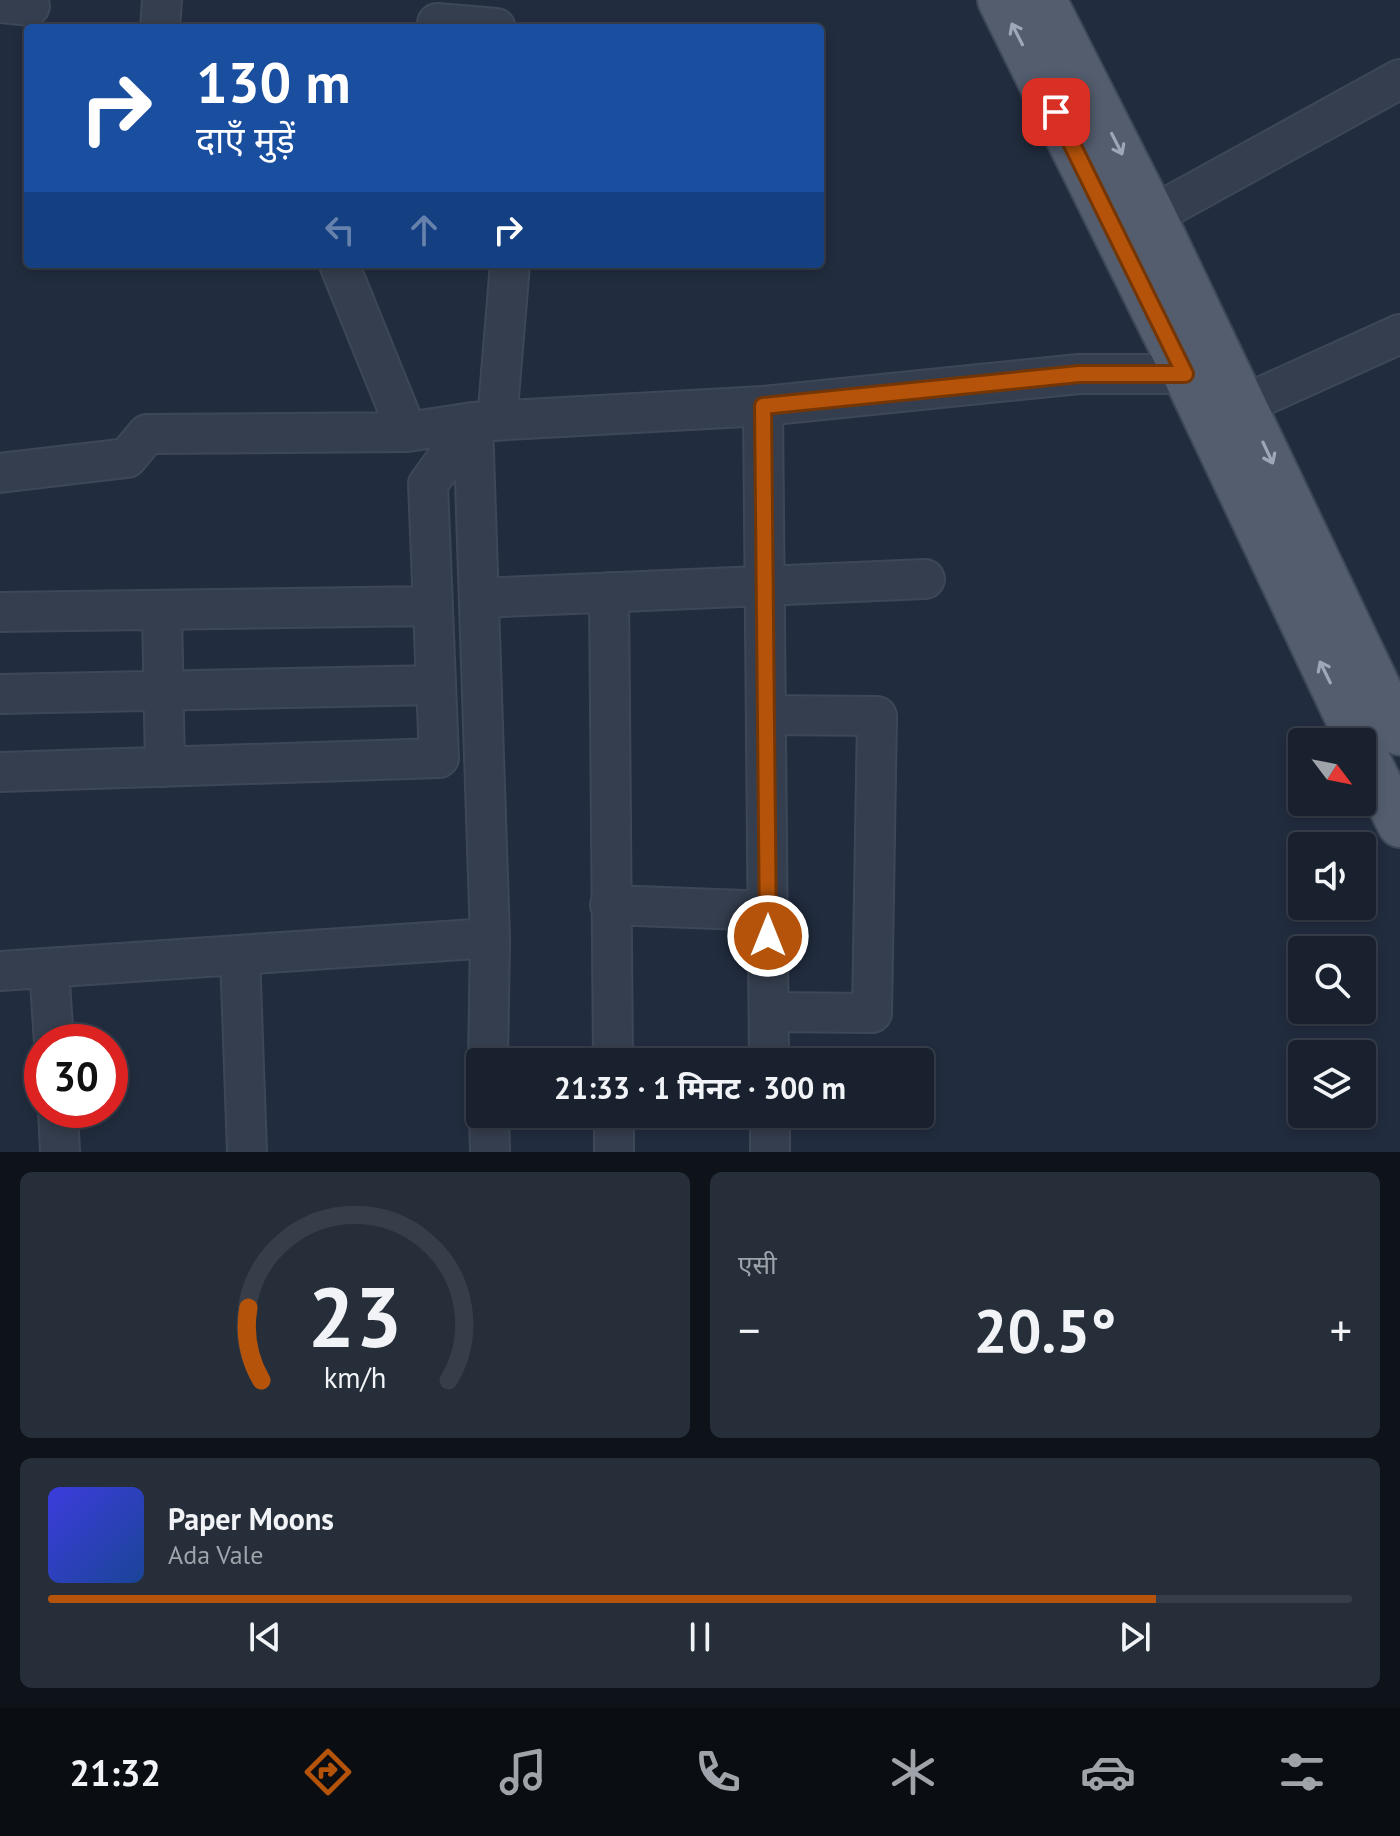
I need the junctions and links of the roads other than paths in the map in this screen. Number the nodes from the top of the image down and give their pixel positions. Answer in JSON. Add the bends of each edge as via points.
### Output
{"nodes":[{"id":1,"x":162,"y":0,"type":"edge"},
{"id":2,"x":1000,"y":0,"type":"edge"},
{"id":3,"x":1044,"y":0,"type":"edge"},
{"id":4,"x":438,"y":17,"type":"edge"},
{"id":5,"x":160,"y":24,"type":"edge"},
{"id":6,"x":475,"y":24,"type":"edge"},
{"id":7,"x":1400,"y":79,"type":"edge"},
{"id":8,"x":1153,"y":215,"type":"junction"},
{"id":9,"x":341,"y":268,"type":"edge"},
{"id":10,"x":509,"y":268,"type":"edge"},
{"id":11,"x":1400,"y":334,"type":"edge"},
{"id":12,"x":1185,"y":374,"type":"junction"},
{"id":13,"x":763,"y":406,"type":"junction"},
{"id":14,"x":1225,"y":411,"type":"junction"},
{"id":15,"x":485,"y":421,"type":"junction"},
{"id":16,"x":407,"y":432,"type":"junction"},
{"id":17,"x":0,"y":473,"type":"edge"},
{"id":18,"x":925,"y":579,"type":"dead end"},
{"id":19,"x":765,"y":586,"type":"junction"},
{"id":20,"x":609,"y":592,"type":"junction"},
{"id":21,"x":479,"y":598,"type":"junction"},
{"id":22,"x":433,"y":606,"type":"junction"},
{"id":23,"x":162,"y":610,"type":"junction"},
{"id":24,"x":0,"y":612,"type":"edge"},
{"id":25,"x":436,"y":685,"type":"junction"},
{"id":26,"x":163,"y":691,"type":"junction"},
{"id":27,"x":0,"y":694,"type":"edge"},
{"id":28,"x":766,"y":715,"type":"junction"},
{"id":29,"x":1353,"y":728,"type":"edge"},
{"id":30,"x":1400,"y":733,"type":"edge"},
{"id":31,"x":165,"y":767,"type":"junction"},
{"id":32,"x":0,"y":772,"type":"edge"},
{"id":33,"x":1376,"y":776,"type":"edge"},
{"id":34,"x":1400,"y":825,"type":"edge"},
{"id":35,"x":610,"y":905,"type":"junction"},
{"id":36,"x":768,"y":911,"type":"junction"},
{"id":37,"x":490,"y":938,"type":"junction"},
{"id":38,"x":240,"y":955,"type":"junction"},
{"id":39,"x":49,"y":968,"type":"junction"},
{"id":40,"x":0,"y":971,"type":"edge"},
{"id":41,"x":769,"y":1012,"type":"junction"},
{"id":42,"x":53,"y":1024,"type":"edge"},
{"id":43,"x":488,"y":1048,"type":"edge"},
{"id":44,"x":613,"y":1048,"type":"edge"},
{"id":45,"x":769,"y":1048,"type":"edge"},
{"id":46,"x":59,"y":1128,"type":"edge"},
{"id":47,"x":489,"y":1128,"type":"edge"},
{"id":48,"x":614,"y":1128,"type":"edge"},
{"id":49,"x":770,"y":1128,"type":"edge"},
{"id":50,"x":60,"y":1152,"type":"edge"},
{"id":51,"x":247,"y":1152,"type":"edge"},
{"id":52,"x":490,"y":1152,"type":"edge"},
{"id":53,"x":614,"y":1152,"type":"edge"},
{"id":54,"x":770,"y":1152,"type":"edge"}],
"edges":[{"from":1,"to":5,"type":"street"},
{"from":12,"to":2,"type":"main road","one_way":true},
{"from":3,"to":8,"type":"main road","one_way":true},
{"from":4,"to":6,"type":"street"},
{"from":7,"to":8,"type":"street"},
{"from":8,"to":14,"type":"main road"},
{"from":9,"to":16,"type":"street"},
{"from":10,"to":15,"type":"street"},
{"from":11,"to":14,"type":"street"},
{"from":12,"to":13,"type":"street","via":[[1079,374]]},
{"from":12,"to":14,"type":"main road"},
{"from":13,"to":15,"type":"street"},
{"from":13,"to":19,"type":"street"},
{"from":29,"to":14,"type":"main road","one_way":true},
{"from":14,"to":30,"type":"main road","one_way":true},
{"from":15,"to":16,"type":"street"},
{"from":15,"to":21,"type":"street"},
{"from":15,"to":22,"type":"street","via":[[428,484]]},
{"from":16,"to":17,"type":"street","via":[[147,434],[127,458]]},
{"from":18,"to":19,"type":"street"},
{"from":19,"to":20,"type":"street"},
{"from":19,"to":28,"type":"street"},
{"from":20,"to":21,"type":"street"},
{"from":20,"to":35,"type":"street"},
{"from":21,"to":37,"type":"street"},
{"from":22,"to":23,"type":"street"},
{"from":22,"to":25,"type":"street"},
{"from":23,"to":24,"type":"street"},
{"from":23,"to":26,"type":"street"},
{"from":25,"to":26,"type":"street"},
{"from":25,"to":31,"type":"street","via":[[439,758]]},
{"from":26,"to":27,"type":"street"},
{"from":26,"to":31,"type":"street"},
{"from":28,"to":36,"type":"street"},
{"from":28,"to":41,"type":"street","via":[[877,716],[872,1013]]},
{"from":31,"to":32,"type":"street"},
{"from":33,"to":34,"type":"main road"},
{"from":35,"to":36,"type":"street"},
{"from":35,"to":44,"type":"street"},
{"from":36,"to":41,"type":"street"},
{"from":37,"to":38,"type":"street"},
{"from":37,"to":43,"type":"street"},
{"from":38,"to":39,"type":"street"},
{"from":38,"to":51,"type":"street"},
{"from":39,"to":40,"type":"street"},
{"from":39,"to":42,"type":"street"},
{"from":41,"to":45,"type":"street"},
{"from":46,"to":50,"type":"street"},
{"from":47,"to":52,"type":"street"},
{"from":48,"to":53,"type":"street"},
{"from":49,"to":54,"type":"street"}]}
